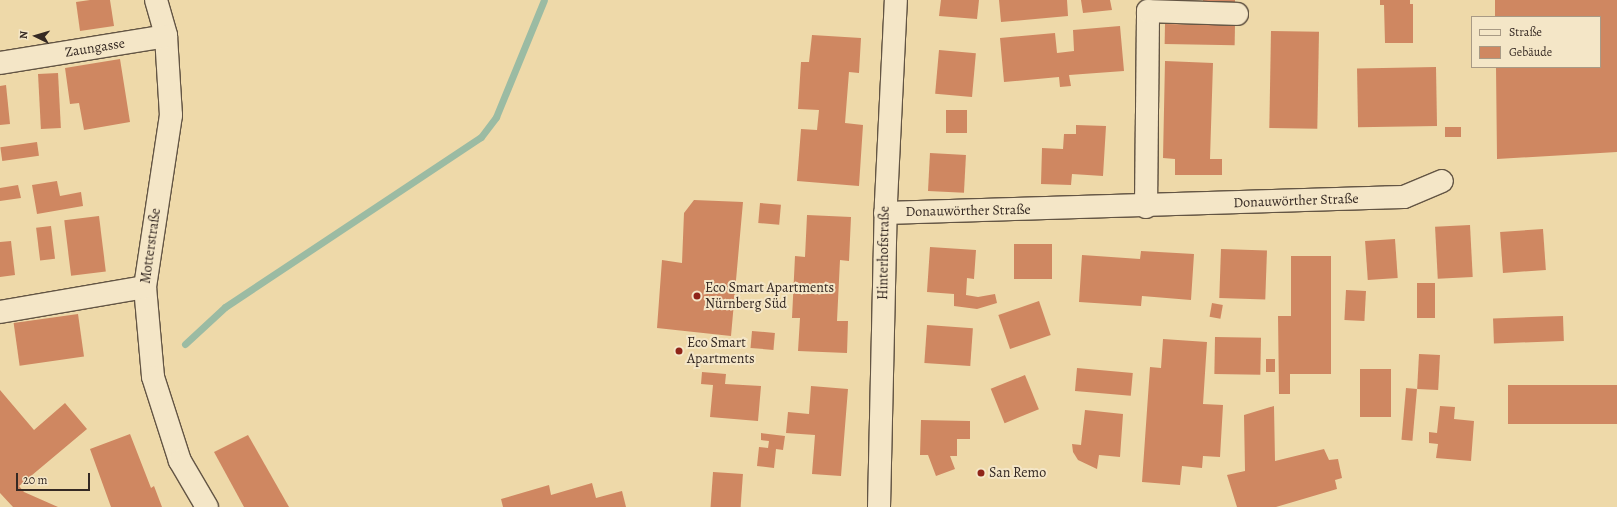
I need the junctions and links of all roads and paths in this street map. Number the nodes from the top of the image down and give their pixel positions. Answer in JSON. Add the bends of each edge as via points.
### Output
{"nodes":[{"id":1,"x":156,"y":0,"type":"edge"},
{"id":2,"x":896,"y":0,"type":"edge"},
{"id":3,"x":1237,"y":14,"type":"dead end"},
{"id":4,"x":166,"y":36,"type":"junction"},
{"id":5,"x":0,"y":63,"type":"edge"},
{"id":6,"x":1442,"y":181,"type":"dead end"},
{"id":7,"x":1146,"y":207,"type":"junction"},
{"id":8,"x":885,"y":213,"type":"junction"},
{"id":9,"x":145,"y":287,"type":"junction"},
{"id":10,"x":0,"y":312,"type":"edge"},
{"id":11,"x":207,"y":507,"type":"edge"},
{"id":12,"x":879,"y":507,"type":"edge"}],
"edges":[{"from":1,"to":4,"type":"street","name":"Motterstraße"},
{"from":2,"to":8,"type":"street","name":"Hinterhofstraße"},
{"from":3,"to":7,"type":"street","via":[[1148,11]]},
{"from":4,"to":5,"type":"street","name":"Zaungasse"},
{"from":4,"to":9,"type":"street","name":"Motterstraße","via":[[171,115]]},
{"from":6,"to":7,"type":"street","name":"Donauwörther Straße","via":[[1404,197]]},
{"from":7,"to":8,"type":"street","name":"Donauwörther Straße"},
{"from":8,"to":12,"type":"street","name":"Hinterhofstraße"},
{"from":9,"to":10,"type":"street"},
{"from":9,"to":11,"type":"street","name":"Motterstraße","via":[[153,377],[180,461]]}]}
